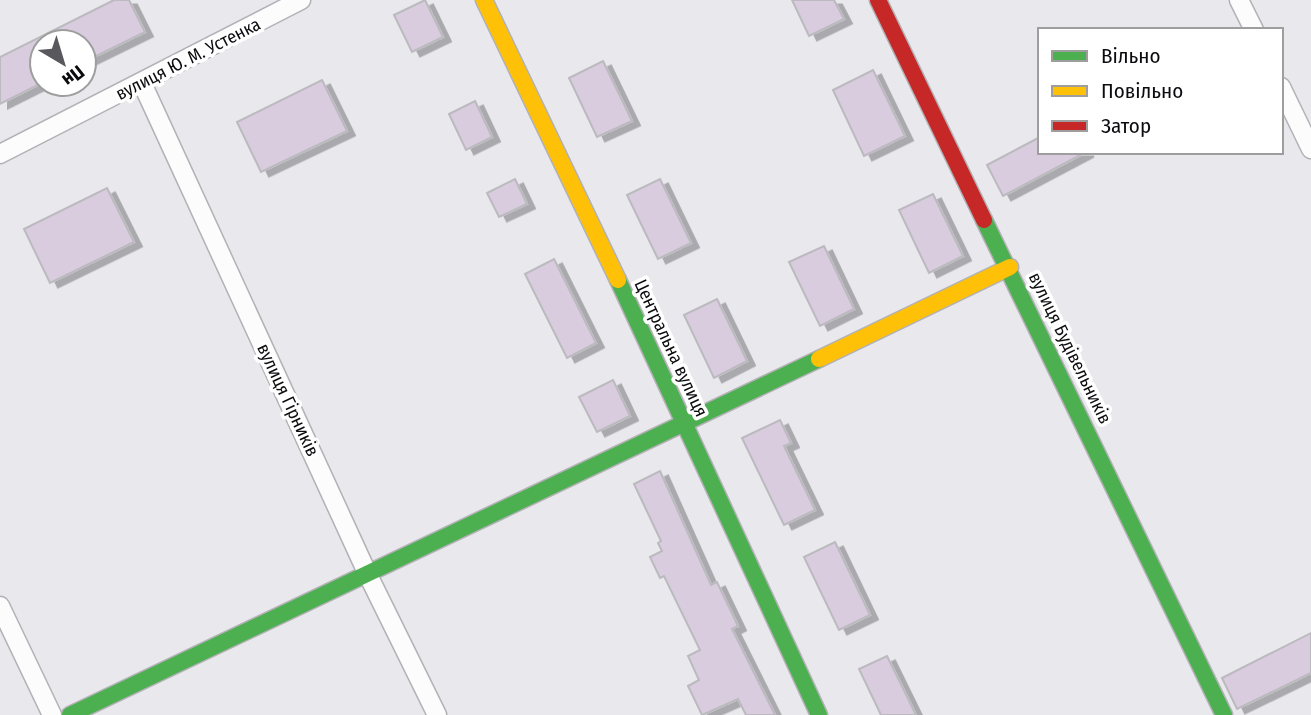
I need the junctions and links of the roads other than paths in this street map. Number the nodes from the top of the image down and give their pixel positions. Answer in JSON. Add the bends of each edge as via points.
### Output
{"nodes":[{"id":1,"x":301,"y":0,"type":"edge"},
{"id":2,"x":484,"y":0,"type":"edge"},
{"id":3,"x":878,"y":0,"type":"edge"},
{"id":4,"x":1240,"y":0,"type":"edge"},
{"id":5,"x":1253,"y":28,"type":"edge"},
{"id":6,"x":142,"y":83,"type":"junction"},
{"id":7,"x":1283,"y":91,"type":"edge"},
{"id":8,"x":1310,"y":143,"type":"edge"},
{"id":9,"x":0,"y":154,"type":"edge"},
{"id":10,"x":1010,"y":267,"type":"junction"},
{"id":11,"x":685,"y":421,"type":"junction"},
{"id":12,"x":369,"y":577,"type":"junction"},
{"id":13,"x":0,"y":606,"type":"edge"},
{"id":14,"x":52,"y":715,"type":"edge"},
{"id":15,"x":70,"y":715,"type":"edge"},
{"id":16,"x":437,"y":715,"type":"edge"},
{"id":17,"x":819,"y":715,"type":"edge"},
{"id":18,"x":1224,"y":715,"type":"edge"}],
"edges":[{"from":1,"to":6,"type":"street","name":"вулиця Ю. М. Устенка"},
{"from":2,"to":11,"type":"street","name":"Центральна вулиця"},
{"from":3,"to":10,"type":"street","name":"вулиця Будівельників"},
{"from":4,"to":5,"type":"street"},
{"from":6,"to":9,"type":"street","name":"вулиця Ю. М. Устенка"},
{"from":6,"to":12,"type":"street","name":"вулиця Гірників"},
{"from":7,"to":8,"type":"street"},
{"from":10,"to":11,"type":"street"},
{"from":10,"to":18,"type":"street","name":"вулиця Будівельників"},
{"from":11,"to":12,"type":"street"},
{"from":11,"to":17,"type":"street","name":"Центральна вулиця"},
{"from":12,"to":15,"type":"street"},
{"from":12,"to":16,"type":"street","name":"вулиця Гірників"},
{"from":13,"to":14,"type":"street"}]}
